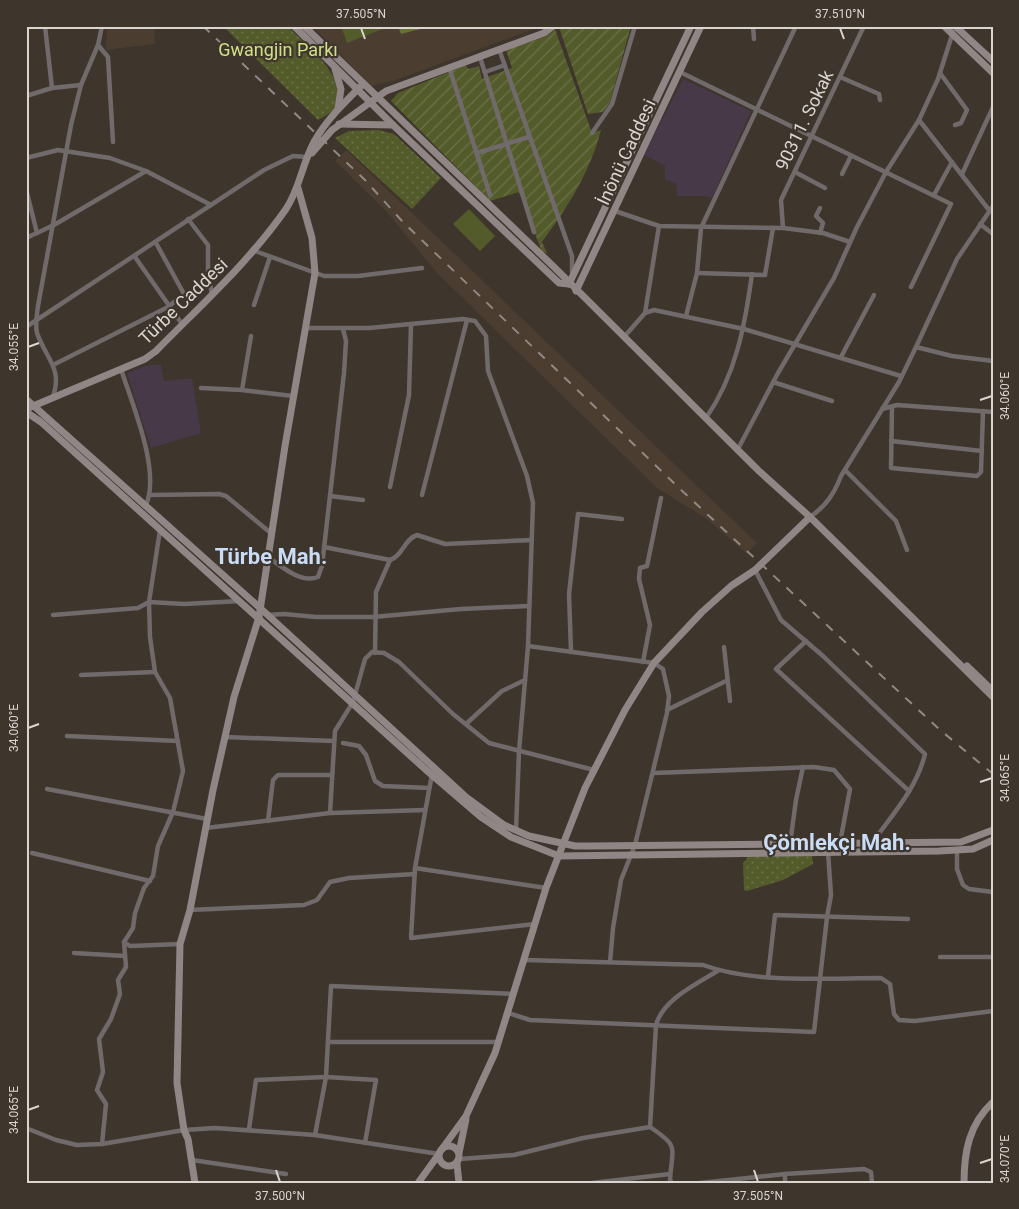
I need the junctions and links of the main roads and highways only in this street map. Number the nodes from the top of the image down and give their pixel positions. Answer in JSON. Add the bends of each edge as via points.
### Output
{"nodes":[{"id":1,"x":294,"y":26,"type":"edge"},
{"id":2,"x":304,"y":26,"type":"edge"},
{"id":3,"x":553,"y":26,"type":"edge"},
{"id":4,"x":691,"y":26,"type":"edge"},
{"id":5,"x":701,"y":26,"type":"edge"},
{"id":6,"x":944,"y":26,"type":"edge"},
{"id":7,"x":954,"y":26,"type":"edge"},
{"id":8,"x":993,"y":61,"type":"edge"},
{"id":9,"x":334,"y":66,"type":"junction"},
{"id":10,"x":993,"y":73,"type":"edge"},
{"id":11,"x":360,"y":87,"type":"junction"},
{"id":12,"x":372,"y":100,"type":"junction"},
{"id":13,"x":338,"y":110,"type":"junction"},
{"id":14,"x":339,"y":124,"type":"junction"},
{"id":15,"x":392,"y":124,"type":"junction"},
{"id":16,"x":309,"y":157,"type":"junction"},
{"id":17,"x":298,"y":188,"type":"junction"},
{"id":18,"x":569,"y":284,"type":"junction"},
{"id":19,"x":576,"y":291,"type":"junction"},
{"id":20,"x":26,"y":399,"type":"edge"},
{"id":21,"x":36,"y":406,"type":"junction"},
{"id":22,"x":26,"y":411,"type":"edge"},
{"id":23,"x":810,"y":517,"type":"junction"},
{"id":24,"x":259,"y":607,"type":"junction"},
{"id":25,"x":259,"y":617,"type":"junction"},
{"id":26,"x":955,"y":660,"type":"junction"},
{"id":27,"x":993,"y":690,"type":"edge"},
{"id":28,"x":993,"y":697,"type":"edge"},
{"id":29,"x":354,"y":699,"type":"junction"},
{"id":30,"x":993,"y":830,"type":"edge"},
{"id":31,"x":993,"y":840,"type":"edge"},
{"id":32,"x":564,"y":842,"type":"junction"},
{"id":33,"x":558,"y":856,"type":"junction"},
{"id":34,"x":993,"y":1102,"type":"edge"},
{"id":35,"x":466,"y":1116,"type":"junction"},
{"id":36,"x":441,"y":1151,"type":"junction"},
{"id":37,"x":459,"y":1159,"type":"junction"},
{"id":38,"x":195,"y":1183,"type":"edge"},
{"id":39,"x":418,"y":1183,"type":"edge"},
{"id":40,"x":459,"y":1183,"type":"edge"},
{"id":41,"x":964,"y":1183,"type":"edge"}],
"edges":[{"from":1,"to":9,"type":"main road"},
{"from":2,"to":11,"type":"main road"},
{"from":3,"to":12,"type":"main road","name":"Türbe Caddesi","via":[[544,33],[386,91]]},
{"from":4,"to":18,"type":"main road"},
{"from":5,"to":19,"type":"main road","name":"İnönü Caddesi"},
{"from":6,"to":10,"type":"main road"},
{"from":7,"to":8,"type":"main road"},
{"from":9,"to":11,"type":"main road"},
{"from":9,"to":13,"type":"main road","via":[[341,89]]},
{"from":11,"to":12,"type":"main road"},
{"from":11,"to":13,"type":"main road","name":"Türbe Caddesi"},
{"from":12,"to":14,"type":"main road","name":"Türbe Caddesi"},
{"from":12,"to":15,"type":"main road"},
{"from":12,"to":18,"type":"main road"},
{"from":13,"to":16,"type":"main road","name":"Türbe Caddesi","via":[[314,142]]},
{"from":14,"to":15,"type":"main road"},
{"from":14,"to":16,"type":"main road","name":"Türbe Caddesi"},
{"from":15,"to":18,"type":"main road","via":[[559,284]]},
{"from":16,"to":17,"type":"main road","name":"Türbe Caddesi"},
{"from":17,"to":21,"type":"main road","name":"Türbe Caddesi","via":[[255,251],[151,355]]},
{"from":17,"to":24,"type":"main road","via":[[312,238],[315,273]]},
{"from":18,"to":19,"type":"main road"},
{"from":19,"to":23,"type":"main road"},
{"from":20,"to":21,"type":"main road"},
{"from":21,"to":22,"type":"main road","name":"Türbe Caddesi"},
{"from":21,"to":24,"type":"main road"},
{"from":22,"to":25,"type":"main road"},
{"from":23,"to":26,"type":"main road"},
{"from":23,"to":32,"type":"main road","via":[[755,570],[702,612],[654,663],[594,770]]},
{"from":24,"to":25,"type":"main road"},
{"from":24,"to":29,"type":"main road"},
{"from":25,"to":29,"type":"main road"},
{"from":25,"to":38,"type":"main road","via":[[234,697],[190,910],[180,944],[177,1084]]},
{"from":26,"to":27,"type":"main road","via":[[967,666]]},
{"from":26,"to":28,"type":"main road"},
{"from":29,"to":32,"type":"main road","via":[[466,797],[504,825],[529,836]]},
{"from":29,"to":33,"type":"main road","via":[[432,775],[481,817],[511,837]]},
{"from":30,"to":32,"type":"main road","via":[[961,842],[576,846]]},
{"from":31,"to":33,"type":"main road","via":[[974,849],[957,850]]},
{"from":32,"to":33,"type":"main road"},
{"from":33,"to":35,"type":"main road","via":[[498,1042]]},
{"from":34,"to":41,"type":"main road","via":[[981,1113],[971,1132]]},
{"from":35,"to":36,"type":"main road"},
{"from":35,"to":37,"type":"main road"},
{"from":36,"to":37,"type":"main road","via":[[450,1146]]},
{"from":36,"to":37,"type":"main road","via":[[440,1160],[446,1166]]},
{"from":36,"to":39,"type":"main road"},
{"from":37,"to":40,"type":"main road"}]}
